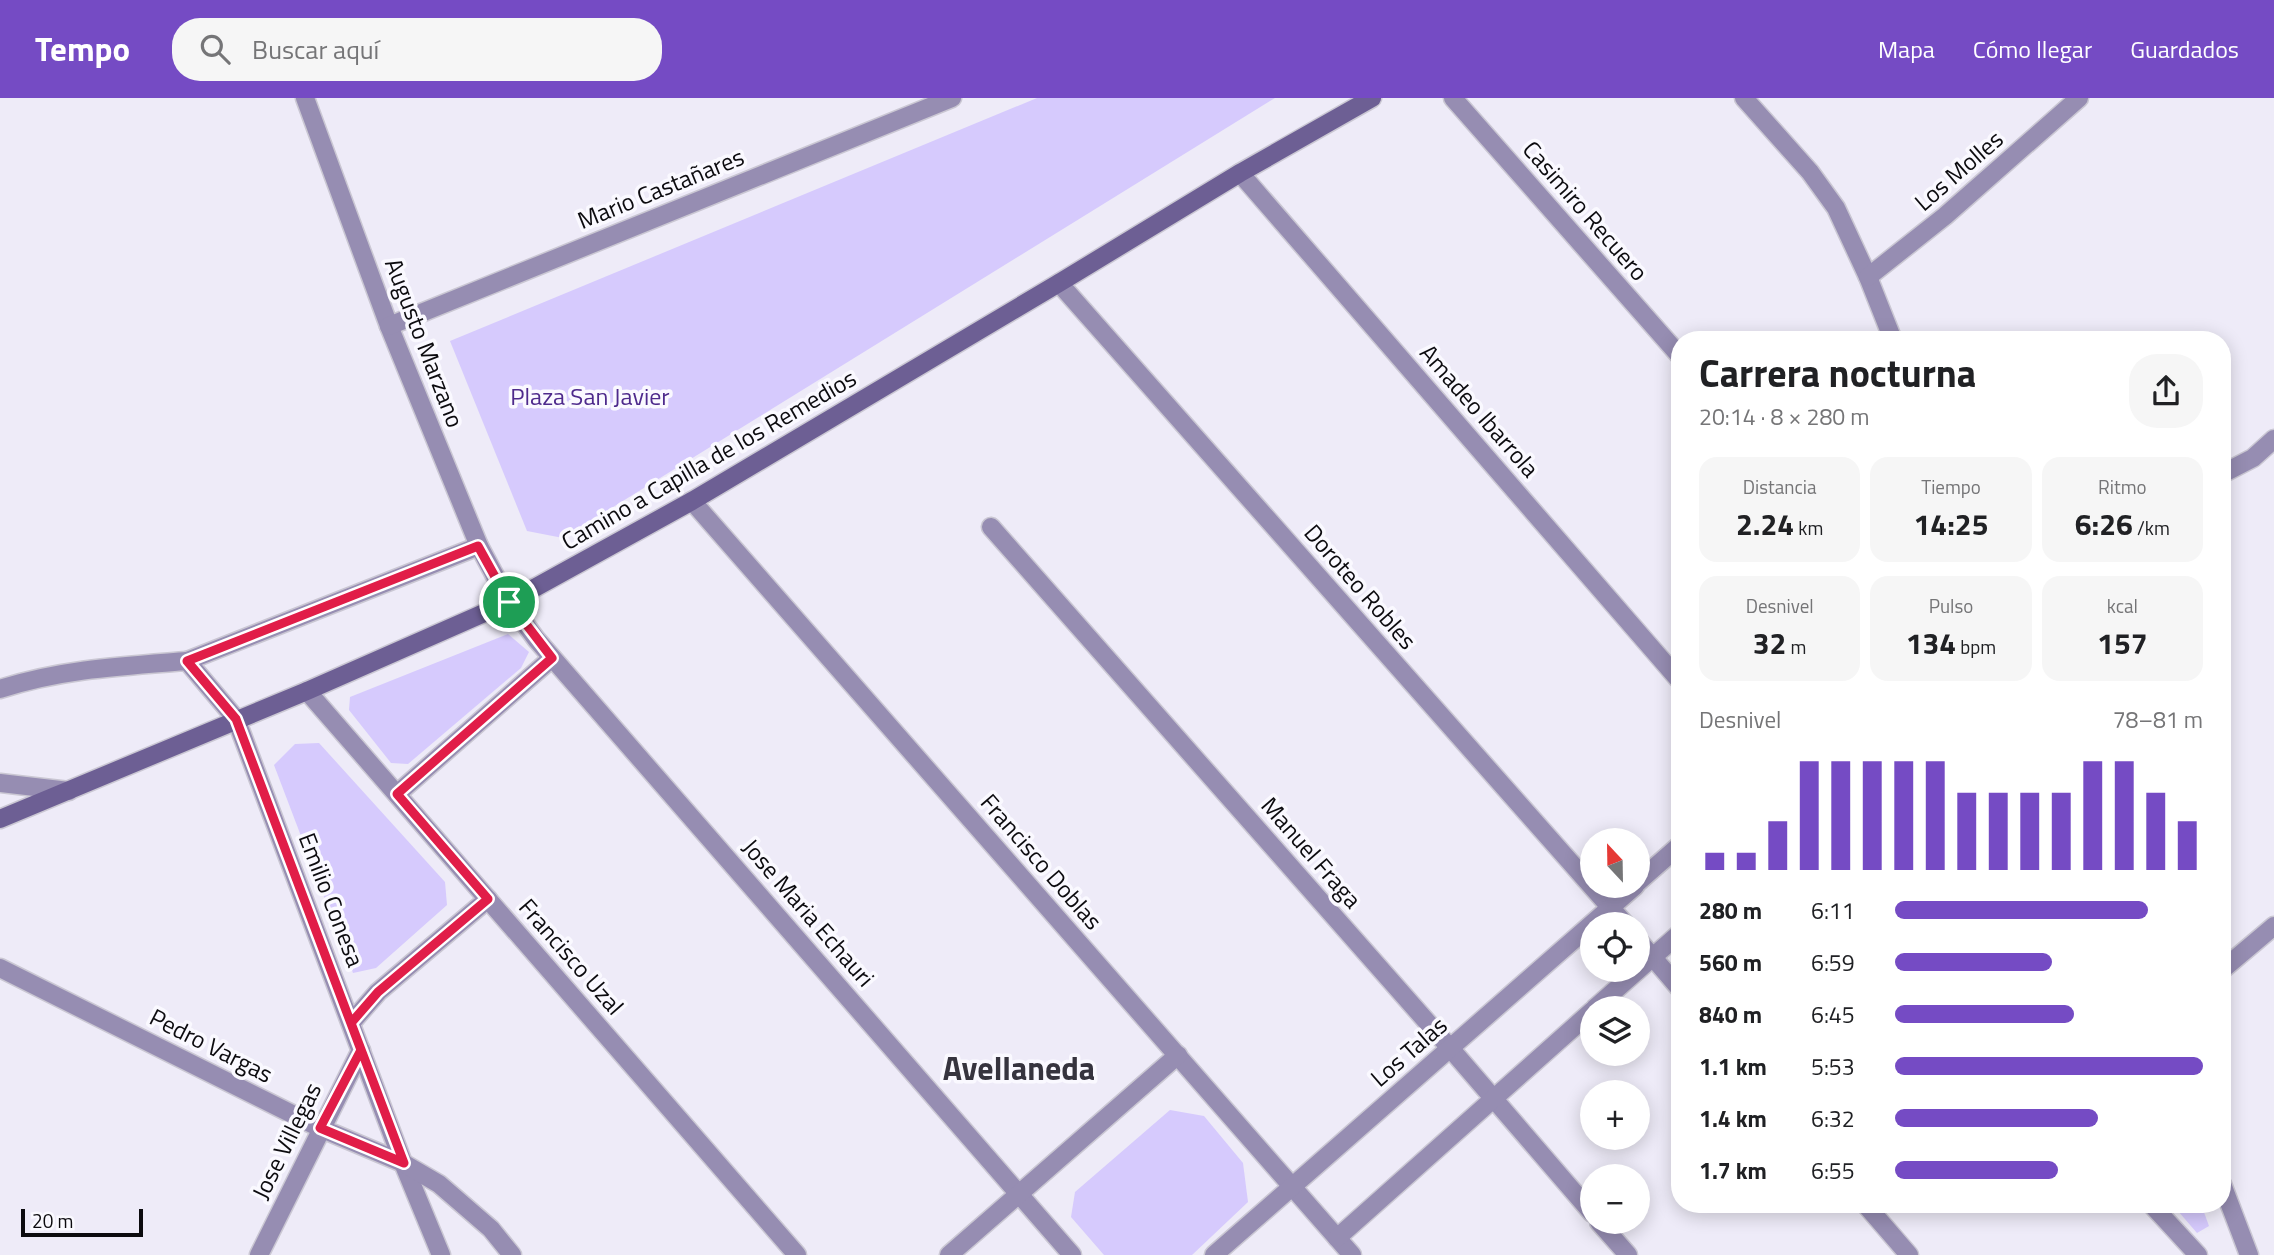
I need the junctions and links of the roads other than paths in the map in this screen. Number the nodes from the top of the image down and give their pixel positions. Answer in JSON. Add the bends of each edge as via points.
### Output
{"nodes":[{"id":1,"x":305,"y":98,"type":"edge"},
{"id":2,"x":951,"y":98,"type":"edge"},
{"id":3,"x":1372,"y":98,"type":"edge"},
{"id":4,"x":1453,"y":98,"type":"edge"},
{"id":5,"x":1744,"y":98,"type":"edge"},
{"id":6,"x":2079,"y":98,"type":"edge"},
{"id":7,"x":1240,"y":173,"type":"junction"},
{"id":8,"x":1868,"y":277,"type":"junction"},
{"id":9,"x":1059,"y":283,"type":"junction"},
{"id":10,"x":389,"y":326,"type":"junction"},
{"id":11,"x":1889,"y":331,"type":"edge"},
{"id":12,"x":1671,"y":346,"type":"edge"},
{"id":13,"x":2274,"y":439,"type":"edge"},
{"id":14,"x":2231,"y":469,"type":"edge"},
{"id":15,"x":692,"y":500,"type":"junction"},
{"id":16,"x":991,"y":527,"type":"dead end"},
{"id":17,"x":478,"y":546,"type":"junction"},
{"id":18,"x":509,"y":602,"type":"junction"},
{"id":19,"x":552,"y":658,"type":"junction"},
{"id":20,"x":187,"y":661,"type":"junction"},
{"id":21,"x":1671,"y":671,"type":"edge"},
{"id":22,"x":0,"y":689,"type":"edge"},
{"id":23,"x":307,"y":691,"type":"junction"},
{"id":24,"x":236,"y":719,"type":"junction"},
{"id":25,"x":0,"y":783,"type":"edge"},
{"id":26,"x":69,"y":790,"type":"junction"},
{"id":27,"x":397,"y":794,"type":"junction"},
{"id":28,"x":0,"y":819,"type":"edge"},
{"id":29,"x":1671,"y":853,"type":"edge"},
{"id":30,"x":1650,"y":872,"type":"edge"},
{"id":31,"x":1620,"y":898,"type":"edge"},
{"id":32,"x":488,"y":899,"type":"junction"},
{"id":33,"x":1610,"y":907,"type":"junction"},
{"id":34,"x":1614,"y":912,"type":"edge"},
{"id":35,"x":2274,"y":926,"type":"edge"},
{"id":36,"x":1671,"y":941,"type":"edge"},
{"id":37,"x":1650,"y":954,"type":"edge"},
{"id":38,"x":1653,"y":957,"type":"junction"},
{"id":39,"x":2231,"y":962,"type":"edge"},
{"id":40,"x":0,"y":968,"type":"edge"},
{"id":41,"x":1671,"y":978,"type":"edge"},
{"id":42,"x":1609,"y":996,"type":"edge"},
{"id":43,"x":1580,"y":1022,"type":"edge"},
{"id":44,"x":351,"y":1023,"type":"junction"},
{"id":45,"x":1450,"y":1048,"type":"junction"},
{"id":46,"x":361,"y":1050,"type":"junction"},
{"id":47,"x":1178,"y":1055,"type":"junction"},
{"id":48,"x":1494,"y":1099,"type":"junction"},
{"id":49,"x":320,"y":1128,"type":"junction"},
{"id":50,"x":404,"y":1163,"type":"junction"},
{"id":51,"x":1292,"y":1188,"type":"junction"},
{"id":52,"x":1019,"y":1194,"type":"junction"},
{"id":53,"x":1580,"y":1199,"type":"edge"},
{"id":54,"x":2231,"y":1208,"type":"edge"},
{"id":55,"x":1873,"y":1213,"type":"edge"},
{"id":56,"x":2159,"y":1213,"type":"edge"},
{"id":57,"x":1610,"y":1234,"type":"edge"},
{"id":58,"x":1337,"y":1238,"type":"junction"},
{"id":59,"x":259,"y":1255,"type":"edge"},
{"id":60,"x":441,"y":1255,"type":"edge"},
{"id":61,"x":512,"y":1255,"type":"edge"},
{"id":62,"x":797,"y":1255,"type":"edge"},
{"id":63,"x":949,"y":1255,"type":"edge"},
{"id":64,"x":1072,"y":1255,"type":"edge"},
{"id":65,"x":1214,"y":1255,"type":"edge"},
{"id":66,"x":1352,"y":1255,"type":"edge"},
{"id":67,"x":1628,"y":1255,"type":"edge"},
{"id":68,"x":1909,"y":1255,"type":"edge"},
{"id":69,"x":2198,"y":1255,"type":"edge"},
{"id":70,"x":2249,"y":1255,"type":"edge"}],
"edges":[{"from":1,"to":10,"type":"street","name":"Augusto Marzano"},
{"from":2,"to":10,"type":"street","name":"Mario Castañares"},
{"from":3,"to":7,"type":"main road","name":"Camino a Capilla de los Remedios"},
{"from":4,"to":12,"type":"street","name":"Casimiro Recuero"},
{"from":5,"to":8,"type":"street","via":[[1836,208]]},
{"from":6,"to":8,"type":"street","name":"Los Molles"},
{"from":7,"to":9,"type":"main road","name":"Camino a Capilla de los Remedios"},
{"from":7,"to":21,"type":"street","name":"Amadeo Ibarrola"},
{"from":8,"to":11,"type":"street"},
{"from":9,"to":15,"type":"main road","name":"Camino a Capilla de los Remedios"},
{"from":9,"to":33,"type":"street","name":"Doroteo Robles"},
{"from":10,"to":17,"type":"street","name":"Augusto Marzano"},
{"from":13,"to":14,"type":"street"},
{"from":15,"to":18,"type":"main road","name":"Camino a Capilla de los Remedios"},
{"from":15,"to":47,"type":"street","name":"Francisco Doblas"},
{"from":16,"to":45,"type":"street","name":"Manuel Fraga"},
{"from":17,"to":18,"type":"street","name":"Augusto Marzano"},
{"from":17,"to":20,"type":"street"},
{"from":18,"to":19,"type":"street","name":"Jose Maria Echauri"},
{"from":18,"to":23,"type":"main road","name":"Camino a Capilla de los Remedios"},
{"from":19,"to":27,"type":"street"},
{"from":19,"to":52,"type":"street","name":"Jose Maria Echauri"},
{"from":20,"to":22,"type":"street","via":[[89,668]]},
{"from":20,"to":24,"type":"street","name":"Emilio Conesa"},
{"from":23,"to":24,"type":"main road","name":"Camino a Capilla de los Remedios"},
{"from":23,"to":27,"type":"street","name":"Francisco Uzal"},
{"from":24,"to":26,"type":"main road","name":"Camino a Capilla de los Remedios"},
{"from":24,"to":44,"type":"street","name":"Emilio Conesa"},
{"from":25,"to":26,"type":"street"},
{"from":26,"to":28,"type":"main road","name":"Camino a Capilla de los Remedios"},
{"from":27,"to":32,"type":"street","name":"Francisco Uzal"},
{"from":29,"to":30,"type":"street","name":"Los Talas"},
{"from":31,"to":33,"type":"street","name":"Los Talas"},
{"from":32,"to":44,"type":"street","via":[[378,992]]},
{"from":32,"to":62,"type":"street","name":"Francisco Uzal"},
{"from":33,"to":34,"type":"street","name":"Doroteo Robles"},
{"from":33,"to":45,"type":"street","name":"Los Talas"},
{"from":35,"to":39,"type":"street"},
{"from":36,"to":38,"type":"street"},
{"from":37,"to":38,"type":"street"},
{"from":38,"to":41,"type":"street"},
{"from":38,"to":42,"type":"street"},
{"from":40,"to":49,"type":"street","name":"Pedro Vargas"},
{"from":43,"to":48,"type":"street"},
{"from":44,"to":46,"type":"street","name":"Emilio Conesa"},
{"from":45,"to":48,"type":"street","name":"Manuel Fraga"},
{"from":45,"to":51,"type":"street","name":"Los Talas"},
{"from":46,"to":49,"type":"street","name":"Jose Villegas"},
{"from":46,"to":50,"type":"street","name":"Emilio Conesa"},
{"from":47,"to":51,"type":"street","name":"Francisco Doblas"},
{"from":47,"to":52,"type":"street"},
{"from":48,"to":53,"type":"street","name":"Manuel Fraga"},
{"from":48,"to":58,"type":"street"},
{"from":49,"to":50,"type":"street","name":"Pedro Vargas"},
{"from":49,"to":59,"type":"street","name":"Jose Villegas"},
{"from":50,"to":60,"type":"street","name":"Emilio Conesa"},
{"from":50,"to":61,"type":"street","name":"Pedro Vargas","via":[[439,1184],[491,1229]]},
{"from":51,"to":58,"type":"street","name":"Francisco Doblas"},
{"from":51,"to":65,"type":"street","name":"Los Talas"},
{"from":52,"to":63,"type":"street"},
{"from":52,"to":64,"type":"street","name":"Jose Maria Echauri"},
{"from":54,"to":70,"type":"street"},
{"from":55,"to":68,"type":"street"},
{"from":56,"to":69,"type":"street"},
{"from":57,"to":67,"type":"street"},
{"from":58,"to":66,"type":"street","name":"Francisco Doblas"}]}
